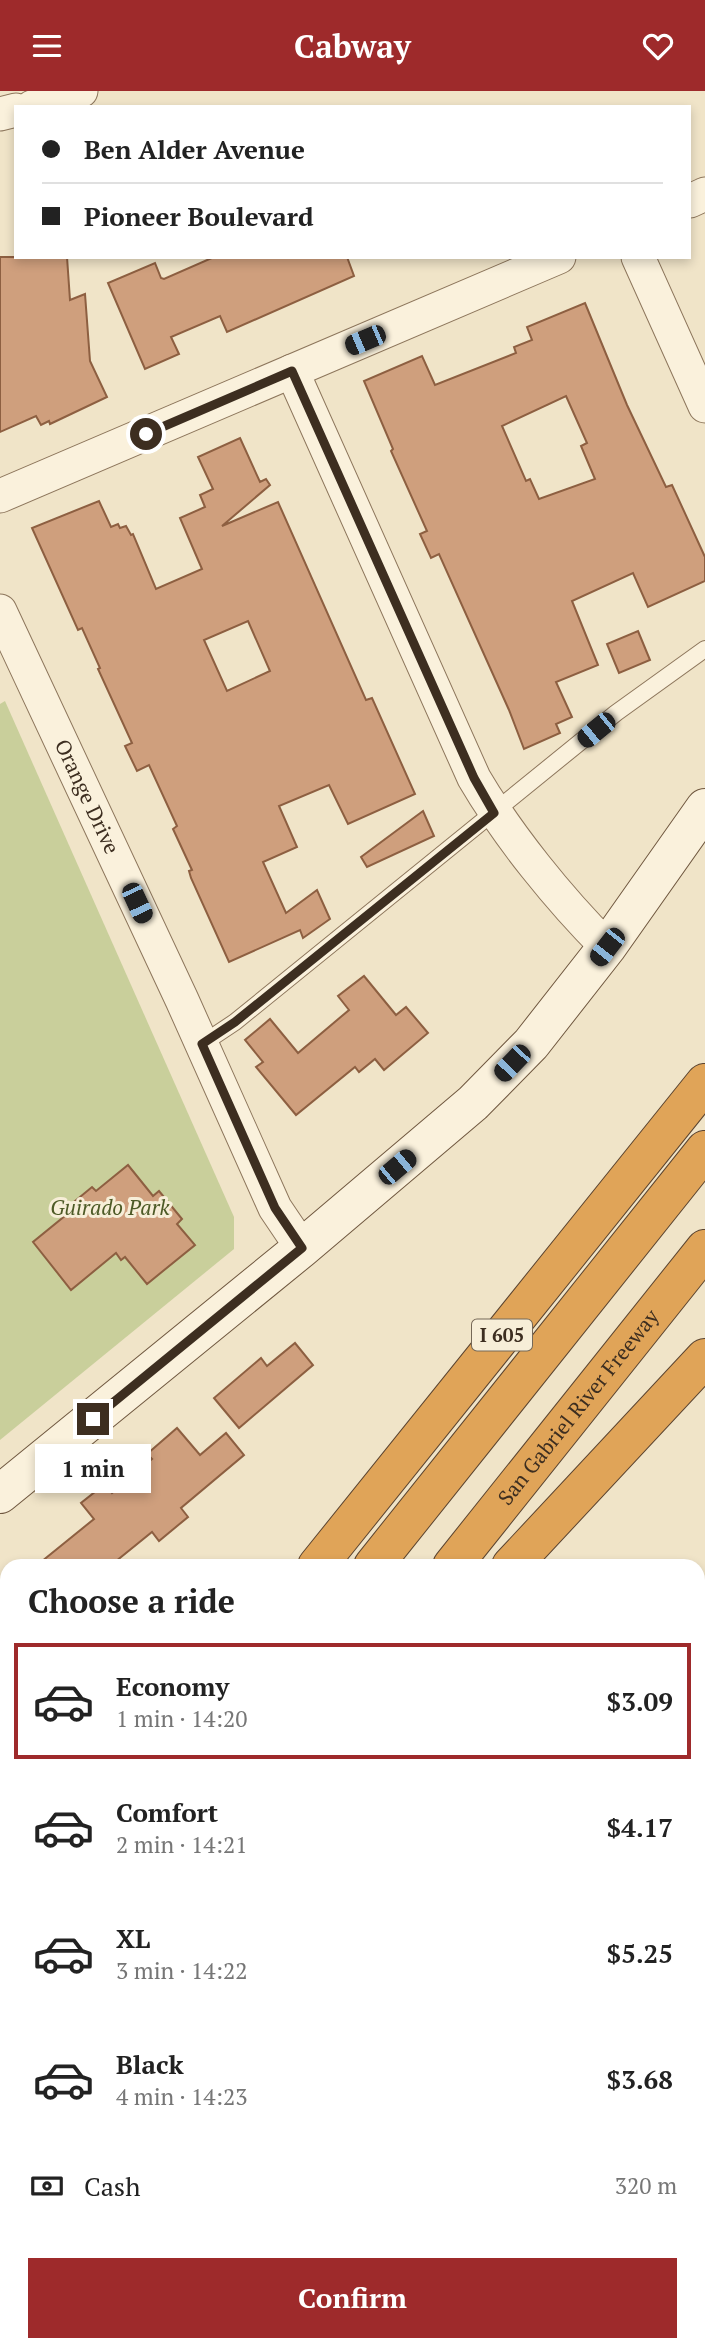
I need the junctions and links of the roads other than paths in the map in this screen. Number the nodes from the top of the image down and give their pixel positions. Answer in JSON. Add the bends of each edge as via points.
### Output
{"nodes":[{"id":1,"x":81,"y":91,"type":"edge"},
{"id":2,"x":38,"y":105,"type":"edge"},
{"id":3,"x":554,"y":259,"type":"edge"},
{"id":4,"x":639,"y":259,"type":"edge"},
{"id":5,"x":292,"y":371,"type":"junction"},
{"id":6,"x":705,"y":407,"type":"edge"},
{"id":7,"x":0,"y":496,"type":"edge"},
{"id":8,"x":0,"y":611,"type":"edge"},
{"id":9,"x":705,"y":649,"type":"edge"},
{"id":10,"x":705,"y":808,"type":"edge"},
{"id":11,"x":494,"y":813,"type":"junction"},
{"id":12,"x":607,"y":947,"type":"junction"},
{"id":13,"x":202,"y":1044,"type":"junction"},
{"id":14,"x":705,"y":1071,"type":"edge"},
{"id":15,"x":696,"y":1094,"type":"edge"},
{"id":16,"x":705,"y":1150,"type":"edge"},
{"id":17,"x":705,"y":1182,"type":"edge"},
{"id":18,"x":302,"y":1248,"type":"junction"},
{"id":19,"x":705,"y":1249,"type":"edge"},
{"id":20,"x":705,"y":1358,"type":"edge"},
{"id":21,"x":0,"y":1495,"type":"edge"},
{"id":22,"x":323,"y":1559,"type":"edge"},
{"id":23,"x":379,"y":1559,"type":"edge"},
{"id":24,"x":404,"y":1559,"type":"edge"},
{"id":25,"x":459,"y":1559,"type":"edge"},
{"id":26,"x":518,"y":1559,"type":"edge"}],
"edges":[{"from":1,"to":2,"type":"street"},
{"from":3,"to":5,"type":"street"},
{"from":4,"to":6,"type":"street"},
{"from":5,"to":7,"type":"street"},
{"from":5,"to":11,"type":"street","via":[[474,778]]},
{"from":8,"to":13,"type":"street","name":"Orange Drive"},
{"from":9,"to":11,"type":"lane","via":[[616,713]]},
{"from":10,"to":12,"type":"street"},
{"from":11,"to":12,"type":"street","via":[[580,921]]},
{"from":11,"to":13,"type":"lane"},
{"from":12,"to":18,"type":"street","via":[[531,1044],[473,1103]]},
{"from":13,"to":18,"type":"street","name":"Orange Drive","via":[[275,1208]]},
{"from":14,"to":15,"type":"highway"},
{"from":15,"to":22,"type":"highway","number":"I 605"},
{"from":16,"to":23,"type":"highway"},
{"from":17,"to":24,"type":"highway"},
{"from":18,"to":21,"type":"street"},
{"from":19,"to":25,"type":"highway","name":"San Gabriel River Freeway"},
{"from":20,"to":26,"type":"highway"}]}
